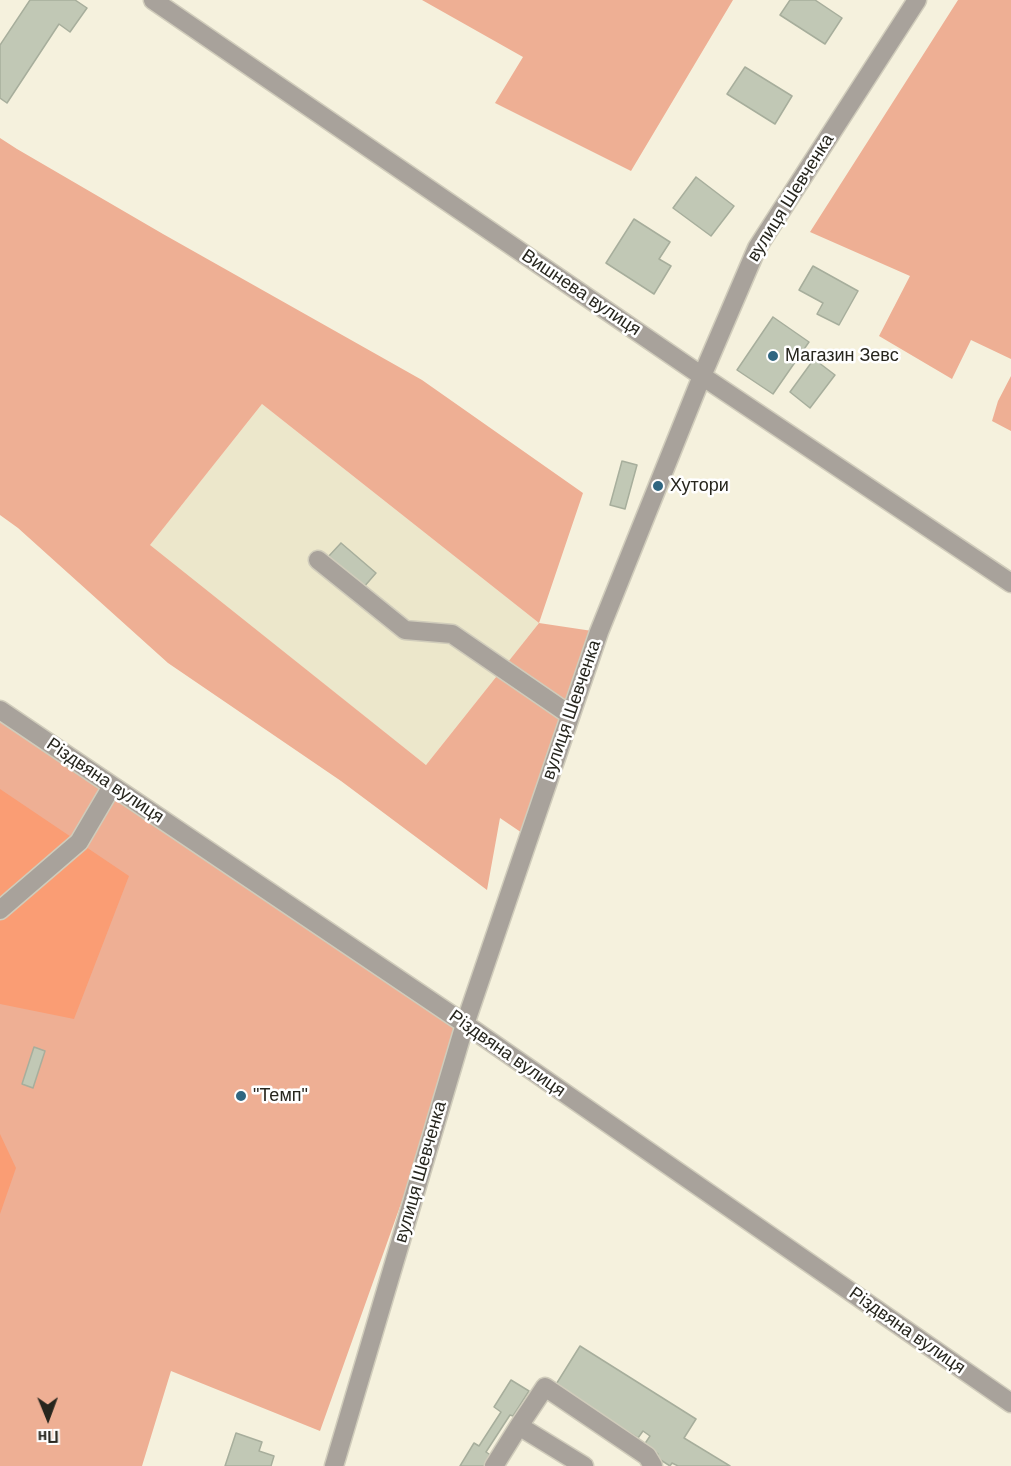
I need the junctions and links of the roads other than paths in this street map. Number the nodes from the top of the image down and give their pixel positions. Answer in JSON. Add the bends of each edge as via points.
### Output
{"nodes":[{"id":1,"x":153,"y":0,"type":"edge"},
{"id":2,"x":917,"y":0,"type":"edge"},
{"id":3,"x":702,"y":376,"type":"junction"},
{"id":4,"x":318,"y":560,"type":"dead end"},
{"id":5,"x":1011,"y":583,"type":"edge"},
{"id":6,"x":0,"y":710,"type":"edge"},
{"id":7,"x":570,"y":715,"type":"junction"},
{"id":8,"x":112,"y":786,"type":"junction"},
{"id":9,"x":0,"y":910,"type":"edge"},
{"id":10,"x":465,"y":1024,"type":"junction"},
{"id":11,"x":1011,"y":1403,"type":"edge"},
{"id":12,"x":519,"y":1426,"type":"junction"},
{"id":13,"x":338,"y":1464,"type":"edge"},
{"id":14,"x":494,"y":1466,"type":"edge"},
{"id":15,"x":584,"y":1466,"type":"edge"},
{"id":16,"x":653,"y":1466,"type":"edge"}],
"edges":[{"from":1,"to":3,"type":"street","name":"Вишнева вулиця"},
{"from":2,"to":3,"type":"street","name":"вулиця Шевченка","via":[[757,248]]},
{"from":3,"to":5,"type":"street","name":"Вишнева вулиця"},
{"from":3,"to":7,"type":"street","name":"вулиця Шевченка"},
{"from":4,"to":7,"type":"street","via":[[405,630],[452,634]]},
{"from":6,"to":8,"type":"street","name":"Різдвяна вулиця"},
{"from":7,"to":10,"type":"street","name":"вулиця Шевченка"},
{"from":8,"to":9,"type":"street","via":[[79,842]]},
{"from":8,"to":10,"type":"street","name":"Різдвяна вулиця"},
{"from":10,"to":11,"type":"street","name":"Різдвяна вулиця"},
{"from":10,"to":13,"type":"street","name":"вулиця Шевченка"},
{"from":12,"to":14,"type":"street"},
{"from":12,"to":15,"type":"street"},
{"from":12,"to":16,"type":"street","via":[[545,1387],[647,1456]]}]}
